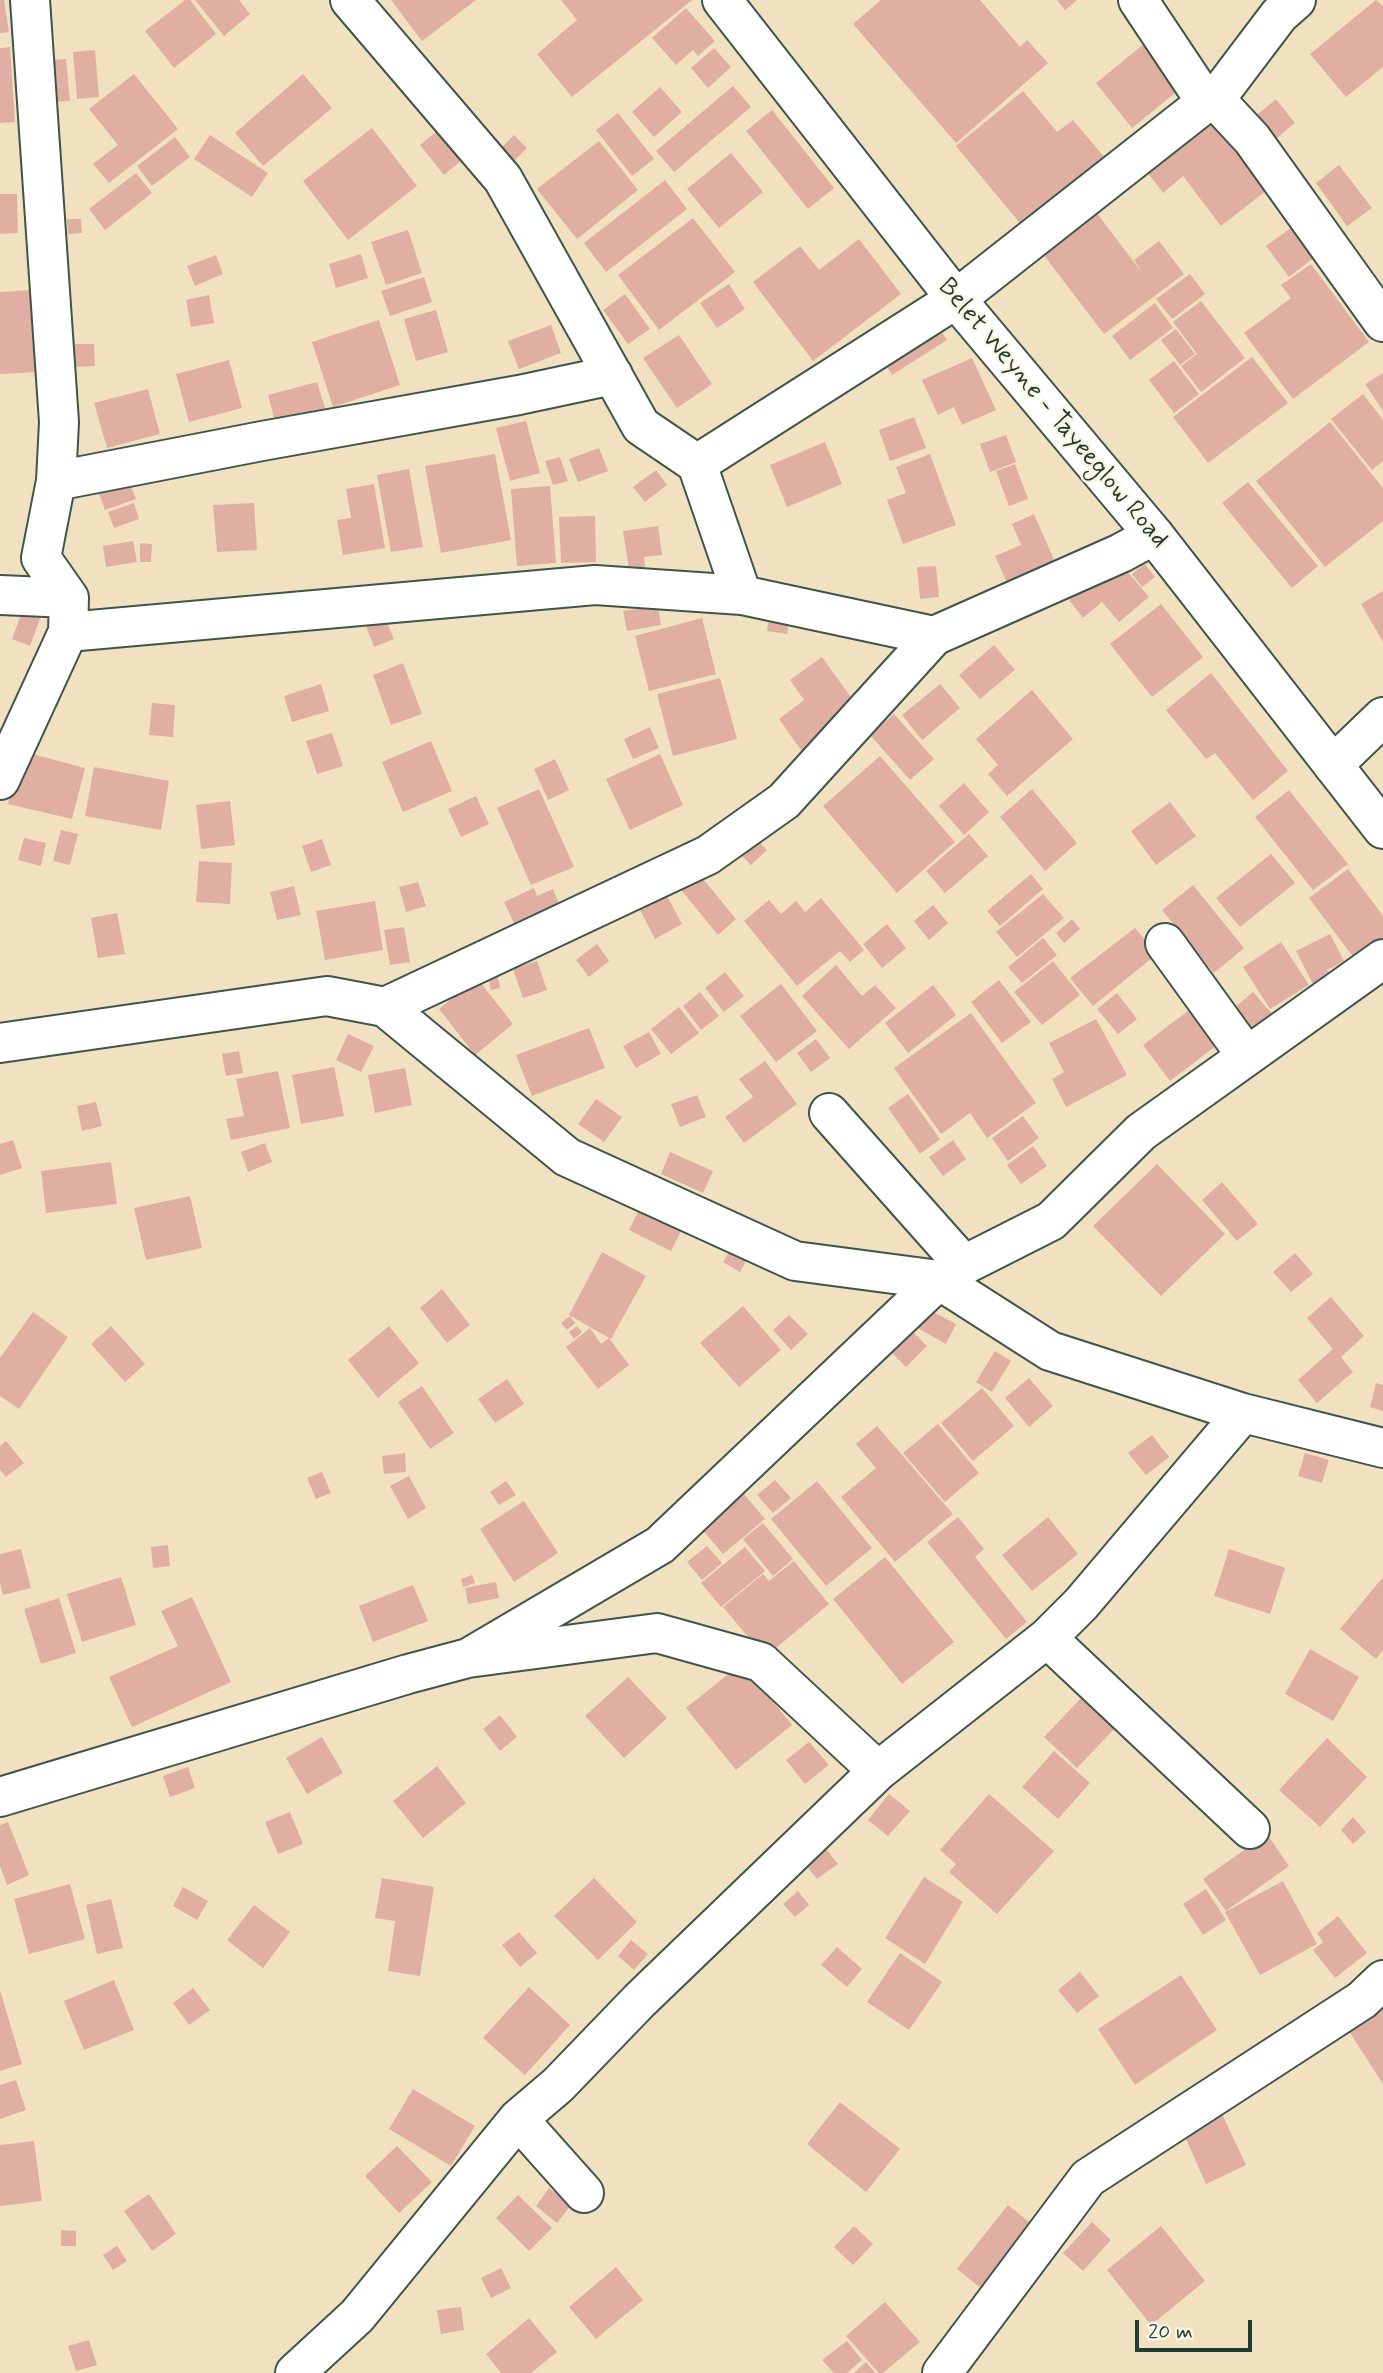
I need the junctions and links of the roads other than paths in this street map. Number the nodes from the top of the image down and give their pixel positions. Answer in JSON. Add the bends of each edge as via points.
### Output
{"nodes":[{"id":1,"x":30,"y":0,"type":"edge"},
{"id":2,"x":350,"y":0,"type":"edge"},
{"id":3,"x":722,"y":0,"type":"edge"},
{"id":4,"x":1138,"y":0,"type":"edge"},
{"id":5,"x":1296,"y":0,"type":"edge"},
{"id":6,"x":1210,"y":99,"type":"junction"},
{"id":7,"x":956,"y":299,"type":"junction"},
{"id":8,"x":1383,"y":322,"type":"edge"},
{"id":9,"x":614,"y":375,"type":"junction"},
{"id":10,"x":697,"y":464,"type":"junction"},
{"id":11,"x":56,"y":481,"type":"junction"},
{"id":12,"x":1154,"y":535,"type":"junction"},
{"id":13,"x":0,"y":595,"type":"edge"},
{"id":14,"x":743,"y":595,"type":"junction"},
{"id":15,"x":69,"y":615,"type":"junction"},
{"id":16,"x":934,"y":636,"type":"junction"},
{"id":17,"x":1383,"y":717,"type":"edge"},
{"id":18,"x":1332,"y":765,"type":"junction"},
{"id":19,"x":0,"y":780,"type":"edge"},
{"id":20,"x":1383,"y":829,"type":"edge"},
{"id":21,"x":1165,"y":943,"type":"dead end"},
{"id":22,"x":1383,"y":959,"type":"edge"},
{"id":23,"x":386,"y":1007,"type":"junction"},
{"id":24,"x":0,"y":1043,"type":"edge"},
{"id":25,"x":1246,"y":1055,"type":"junction"},
{"id":26,"x":829,"y":1113,"type":"dead end"},
{"id":27,"x":952,"y":1272,"type":"junction"},
{"id":28,"x":1243,"y":1413,"type":"junction"},
{"id":29,"x":1383,"y":1448,"type":"edge"},
{"id":30,"x":1048,"y":1637,"type":"junction"},
{"id":31,"x":468,"y":1658,"type":"junction"},
{"id":32,"x":878,"y":1771,"type":"junction"},
{"id":33,"x":0,"y":1797,"type":"edge"},
{"id":34,"x":1250,"y":1829,"type":"dead end"},
{"id":35,"x":1383,"y":1980,"type":"edge"},
{"id":36,"x":518,"y":2119,"type":"junction"},
{"id":37,"x":584,"y":2193,"type":"dead end"},
{"id":38,"x":295,"y":2373,"type":"edge"},
{"id":39,"x":942,"y":2373,"type":"edge"}],
"edges":[{"from":1,"to":11,"type":"street","via":[[58,408]]},
{"from":2,"to":9,"type":"street","via":[[503,179]]},
{"from":3,"to":7,"type":"street","name":"Belet Weyne - Tayeeglow Road"},
{"from":4,"to":6,"type":"street"},
{"from":5,"to":6,"type":"street"},
{"from":6,"to":7,"type":"street"},
{"from":6,"to":8,"type":"street","via":[[1252,139]]},
{"from":7,"to":10,"type":"street"},
{"from":7,"to":12,"type":"street","name":"Belet Weyne - Tayeeglow Road"},
{"from":9,"to":10,"type":"street","via":[[641,426]]},
{"from":9,"to":11,"type":"street"},
{"from":10,"to":14,"type":"street"},
{"from":11,"to":15,"type":"street","via":[[41,558]]},
{"from":12,"to":16,"type":"street"},
{"from":12,"to":18,"type":"street","name":"Belet Weyne - Tayeeglow Road"},
{"from":13,"to":15,"type":"street"},
{"from":14,"to":15,"type":"street","via":[[596,584]]},
{"from":14,"to":16,"type":"street"},
{"from":15,"to":19,"type":"street"},
{"from":16,"to":23,"type":"street","via":[[784,801],[708,855]]},
{"from":17,"to":18,"type":"street"},
{"from":18,"to":20,"type":"street","name":"Belet Weyne - Tayeeglow Road"},
{"from":21,"to":25,"type":"street"},
{"from":22,"to":25,"type":"street"},
{"from":23,"to":24,"type":"street","via":[[327,996]]},
{"from":23,"to":27,"type":"street","via":[[567,1157],[795,1261]]},
{"from":25,"to":27,"type":"street","via":[[1141,1132],[1051,1221]]},
{"from":26,"to":27,"type":"street"},
{"from":27,"to":28,"type":"street","via":[[1051,1351]]},
{"from":27,"to":31,"type":"street","via":[[660,1545]]},
{"from":28,"to":29,"type":"street"},
{"from":28,"to":30,"type":"street"},
{"from":30,"to":32,"type":"street"},
{"from":30,"to":34,"type":"street"},
{"from":31,"to":32,"type":"street","via":[[657,1633],[761,1662]]},
{"from":31,"to":33,"type":"street"},
{"from":32,"to":36,"type":"street"},
{"from":35,"to":39,"type":"street","via":[[1362,2000],[1088,2178]]},
{"from":36,"to":37,"type":"street"},
{"from":36,"to":38,"type":"street","via":[[357,2316]]}]}
